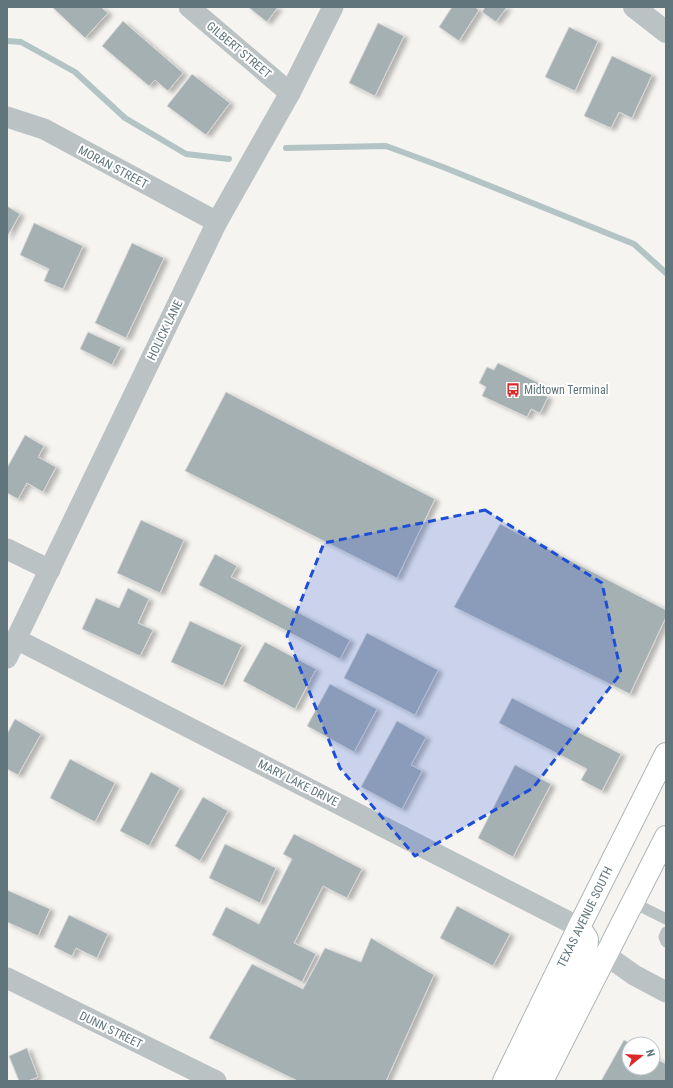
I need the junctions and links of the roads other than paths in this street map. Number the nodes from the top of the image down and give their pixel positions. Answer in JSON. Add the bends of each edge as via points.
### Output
{"nodes":[{"id":1,"x":189,"y":7,"type":"edge"},
{"id":2,"x":333,"y":7,"type":"edge"},
{"id":3,"x":634,"y":7,"type":"edge"},
{"id":4,"x":666,"y":32,"type":"edge"},
{"id":5,"x":290,"y":93,"type":"junction"},
{"id":6,"x":7,"y":117,"type":"edge"},
{"id":7,"x":217,"y":222,"type":"junction"},
{"id":8,"x":7,"y":549,"type":"edge"},
{"id":9,"x":50,"y":570,"type":"junction"},
{"id":10,"x":16,"y":639,"type":"junction"},
{"id":11,"x":7,"y":658,"type":"edge"},
{"id":12,"x":666,"y":754,"type":"edge"},
{"id":13,"x":666,"y":837,"type":"edge"},
{"id":14,"x":632,"y":902,"type":"junction"},
{"id":15,"x":666,"y":919,"type":"edge"},
{"id":16,"x":579,"y":927,"type":"junction"},
{"id":17,"x":666,"y":932,"type":"edge"},
{"id":18,"x":666,"y":942,"type":"edge"},
{"id":19,"x":606,"y":955,"type":"junction"},
{"id":20,"x":7,"y":978,"type":"edge"},
{"id":21,"x":666,"y":992,"type":"edge"},
{"id":22,"x":216,"y":1081,"type":"edge"},
{"id":23,"x":504,"y":1081,"type":"edge"},
{"id":24,"x":523,"y":1081,"type":"edge"},
{"id":25,"x":542,"y":1081,"type":"edge"}],
"edges":[{"from":1,"to":5,"type":"street","name":"GILBERT STREET"},
{"from":2,"to":5,"type":"street","name":"HOLICK LANE"},
{"from":3,"to":4,"type":"street"},
{"from":5,"to":7,"type":"street","name":"HOLICK LANE"},
{"from":6,"to":7,"type":"street","name":"MORAN STREET","via":[[44,129]]},
{"from":7,"to":9,"type":"street","name":"HOLICK LANE"},
{"from":8,"to":9,"type":"street"},
{"from":9,"to":10,"type":"street","name":"HOLICK LANE"},
{"from":10,"to":11,"type":"street","name":"HOLICK LANE"},
{"from":10,"to":16,"type":"street","name":"MARY LAKE DRIVE"},
{"from":12,"to":16,"type":"main road","name":"TEXAS AVENUE SOUTH"},
{"from":13,"to":14,"type":"main road"},
{"from":14,"to":15,"type":"lane"},
{"from":14,"to":19,"type":"main road"},
{"from":16,"to":23,"type":"main road","name":"TEXAS AVENUE SOUTH"},
{"from":16,"to":24,"type":"main road","via":[[587,939],[586,954]]},
{"from":17,"to":18,"type":"lane"},
{"from":19,"to":21,"type":"street","via":[[634,975]]},
{"from":19,"to":25,"type":"main road"},
{"from":20,"to":22,"type":"street","name":"DUNN STREET"}]}
